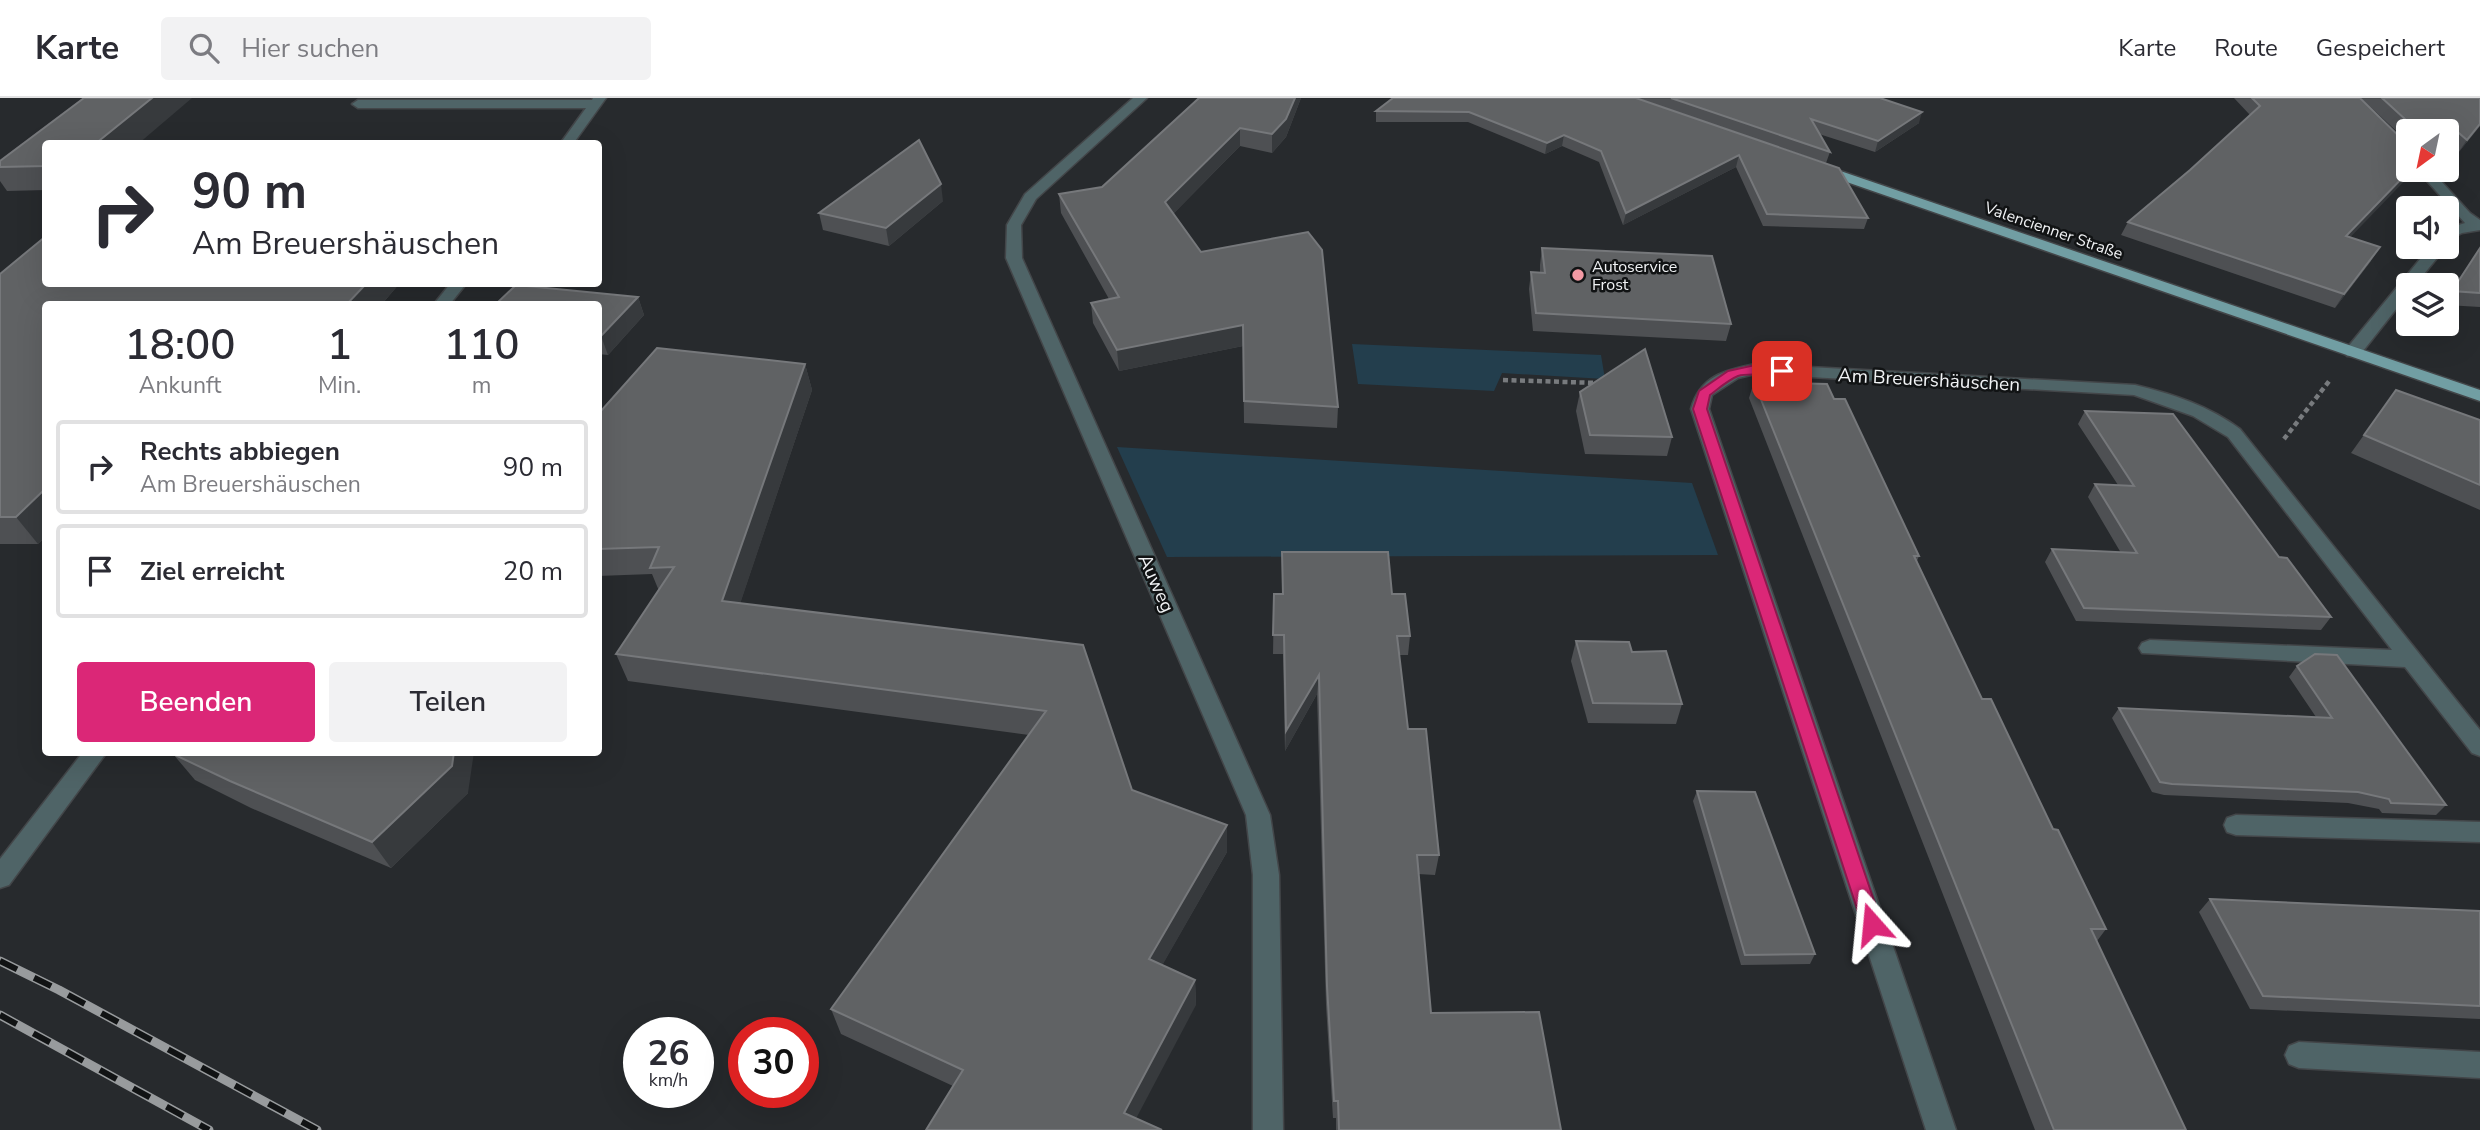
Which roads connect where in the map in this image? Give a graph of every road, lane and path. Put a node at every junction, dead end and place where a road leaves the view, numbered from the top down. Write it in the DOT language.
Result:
graph roads {
  1 [pos="1141,98"];
  2 [pos="419,101"];
  3 [pos="598,101"];
  4 [pos="358,104"];
  5 [pos="569,140"];
  6 [pos="1808,164"];
  7 [pos="2435,182"];
  8 [pos="2479,226"];
  9 [pos="2459,230"];
  10 [pos="2428,259"];
  11 [pos="456,287"];
  12 [pos="444,301"];
  13 [pos="2353,352"];
  14 [pos="1503,380"];
  15 [pos="1609,384"];
  16 [pos="2480,396"];
  17 [pos="2243,444"];
  18 [pos="2150,648"];
  19 [pos="2411,659"];
  20 [pos="2480,747"];
  21 [pos="93,756"];
  22 [pos="2236,825"];
  23 [pos="2480,832"];
  24 [pos="0,878"];
  25 [pos="2299,1055"];
  26 [pos="2480,1065"];
  27 [pos="1268,1130"];
  28 [pos="1941,1130"];
  1 -- 27 [label="street, Auweg"];
  2 -- 3 [label="street"];
  2 -- 4 [label="street"];
  3 -- 5 [label="street"];
  6 -- 13 [label="main road, Valencienner Straße"];
  7 -- 8 [label="street"];
  8 -- 9 [label="street"];
  10 -- 13 [label="street"];
  11 -- 12 [label="street"];
  13 -- 16 [label="main road, Valencienner Straße"];
  13 -- 17 [label="path"];
  14 -- 15 [label="path"];
  17 -- 19 [label="street, Am Breuershäuschen"];
  17 -- 28 [label="street, Am Breuershäuschen"];
  18 -- 19 [label="street"];
  19 -- 20 [label="street, Am Breuershäuschen"];
  21 -- 24 [label="street"];
  22 -- 23 [label="street"];
  25 -- 26 [label="street"];
}
